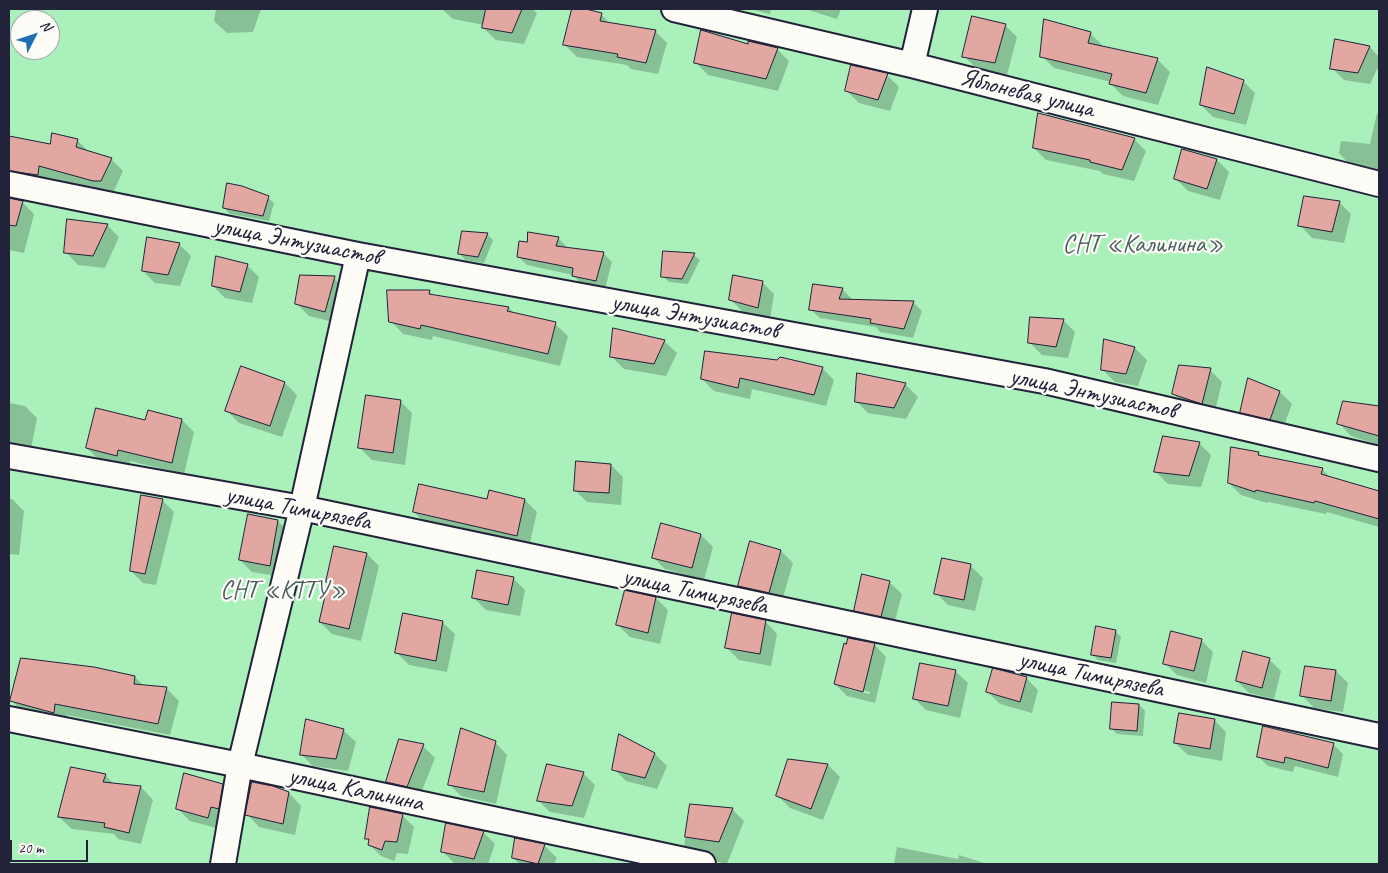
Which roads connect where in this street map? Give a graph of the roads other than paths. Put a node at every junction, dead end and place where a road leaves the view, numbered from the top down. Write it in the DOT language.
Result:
graph roads {
  1 [pos="674,9"];
  2 [pos="925,9"];
  3 [pos="912,65"];
  4 [pos="9,184"];
  5 [pos="1379,184"];
  6 [pos="358,255"];
  7 [pos="9,456"];
  8 [pos="1379,459"];
  9 [pos="302,508"];
  10 [pos="9,719"];
  11 [pos="1379,736"];
  12 [pos="240,765"];
  13 [pos="223,864"];
  14 [pos="703,864"];
  1 -- 3 [label="street, Яблоневая улица"];
  2 -- 3 [label="street"];
  3 -- 5 [label="street, Яблоневая улица"];
  4 -- 6 [label="street, улица Энтузиастов"];
  6 -- 8 [label="street, улица Энтузиастов"];
  6 -- 9 [label="street"];
  7 -- 9 [label="street, улица Тимирязева"];
  9 -- 11 [label="street, улица Тимирязева"];
  9 -- 12 [label="street"];
  10 -- 12 [label="street, улица Калинина"];
  12 -- 13 [label="street"];
  12 -- 14 [label="street, улица Калинина"];
}
